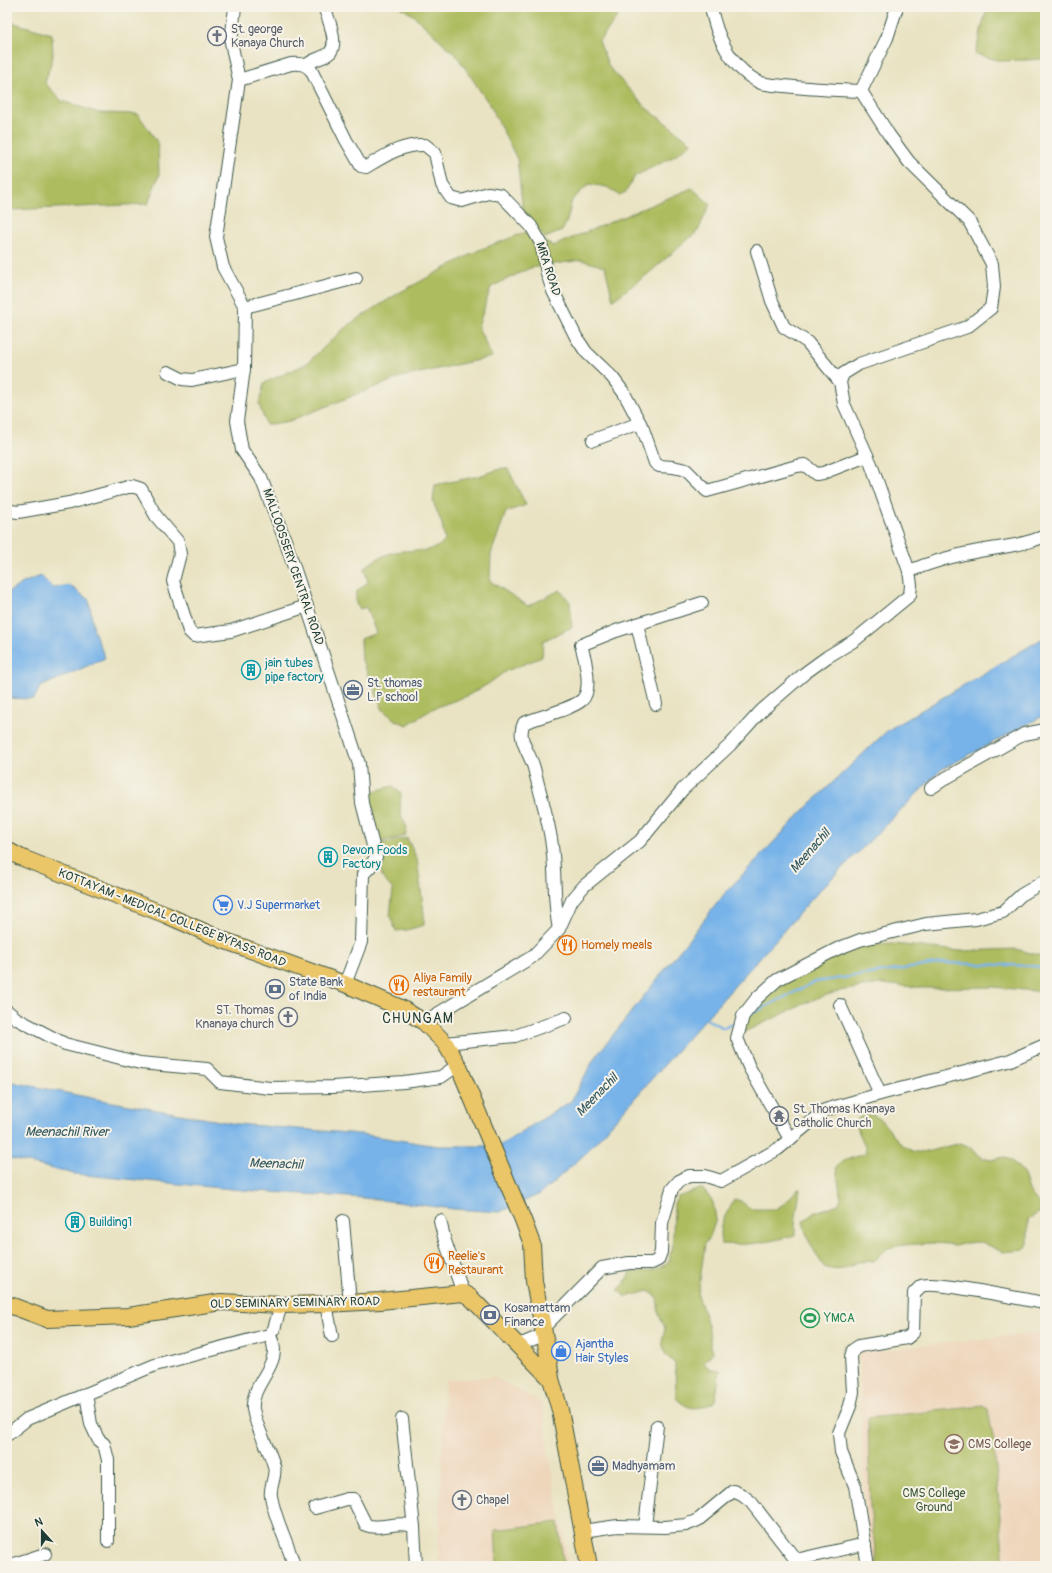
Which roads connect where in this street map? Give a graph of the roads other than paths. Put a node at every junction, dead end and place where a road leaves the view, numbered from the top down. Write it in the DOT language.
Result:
graph roads {
  1 [pos="235,7"];
  2 [pos="324,7"];
  3 [pos="711,7"];
  4 [pos="897,7"];
  5 [pos="307,65"];
  6 [pos="239,80"];
  7 [pos="861,91"];
  8 [pos="757,251"];
  9 [pos="356,278"];
  10 [pos="245,306"];
  11 [pos="244,369"];
  12 [pos="168,372"];
  13 [pos="840,382"];
  14 [pos="640,423"];
  15 [pos="593,440"];
  16 [pos="867,456"];
  17 [pos="7,508"];
  18 [pos="1045,536"];
  19 [pos="908,571"];
  20 [pos="702,603"];
  21 [pos="303,608"];
  22 [pos="637,624"];
  23 [pos="656,704"];
  24 [pos="1045,730"];
  25 [pos="931,788"];
  26 [pos="7,850"];
  27 [pos="1045,880"];
  28 [pos="559,929"];
  29 [pos="345,984"];
  30 [pos="840,1005"];
  31 [pos="7,1011"];
  32 [pos="566,1018"];
  33 [pos="424,1022"];
  34 [pos="445,1043"];
  35 [pos="1045,1046"];
  36 [pos="459,1066"];
  37 [pos="880,1094"];
  38 [pos="790,1139"];
  39 [pos="343,1221"];
  40 [pos="440,1221"];
  41 [pos="462,1293"];
  42 [pos="350,1303"];
  43 [pos="1045,1303"];
  44 [pos="7,1304"];
  45 [pos="326,1304"];
  46 [pos="281,1305"];
  47 [pos="543,1331"];
  48 [pos="269,1335"];
  49 [pos="332,1336"];
  50 [pos="514,1343"];
  51 [pos="551,1379"];
  52 [pos="86,1394"];
  53 [pos="402,1419"];
  54 [pos="657,1426"];
  55 [pos="7,1435"];
  56 [pos="314,1508"];
  57 [pos="645,1526"];
  58 [pos="414,1527"];
  59 [pos="582,1531"];
  60 [pos="108,1541"];
  61 [pos="864,1544"];
  62 [pos="45,1554"];
  63 [pos="8,1566"];
  64 [pos="294,1566"];
  65 [pos="416,1566"];
  66 [pos="589,1566"];
  67 [pos="868,1566"];
  1 -- 6 [label="street"];
  2 -- 5 [label="street"];
  3 -- 7 [label="street"];
  4 -- 7 [label="street"];
  5 -- 6 [label="street"];
  5 -- 14 [label="street, MRA ROAD"];
  6 -- 10 [label="street"];
  7 -- 13 [label="street"];
  8 -- 13 [label="street"];
  9 -- 10 [label="street"];
  10 -- 11 [label="street, MALLOOSSERY CENTRAL ROAD"];
  11 -- 12 [label="street"];
  11 -- 21 [label="street, MALLOOSSERY CENTRAL ROAD"];
  13 -- 16 [label="street"];
  14 -- 15 [label="street"];
  14 -- 16 [label="street, MRA ROAD"];
  16 -- 19 [label="street"];
  17 -- 21 [label="street"];
  18 -- 19 [label="street"];
  19 -- 28 [label="street"];
  20 -- 22 [label="street"];
  21 -- 29 [label="street, MALLOOSSERY CENTRAL ROAD"];
  22 -- 23 [label="street"];
  22 -- 28 [label="street"];
  24 -- 25 [label="street"];
  26 -- 29 [label="main road, KOTTAYAM - MEDICAL COLLEGE BYPASS ROAD"];
  27 -- 38 [label="street"];
  28 -- 33 [label="street"];
  29 -- 33 [label="main road, KOTTAYAM - MEDICAL COLLEGE BYPASS ROAD"];
  30 -- 37 [label="street"];
  31 -- 36 [label="street"];
  32 -- 34 [label="street"];
  33 -- 34 [label="main road, KOTTAYAM - MEDICAL COLLEGE BYPASS ROAD"];
  34 -- 36 [label="main road, KOTTAYAM - MEDICAL COLLEGE BYPASS ROAD"];
  35 -- 37 [label="street"];
  36 -- 47 [label="main road, KOTTAYAM - MEDICAL COLLEGE BYPASS ROAD"];
  37 -- 38 [label="street"];
  38 -- 47 [label="street"];
  39 -- 42 [label="street"];
  40 -- 41 [label="street"];
  41 -- 42 [label="main road, OLD SEMINARY SEMINARY ROAD"];
  41 -- 50 [label="main road"];
  42 -- 45 [label="main road, OLD SEMINARY SEMINARY ROAD"];
  43 -- 61 [label="street"];
  44 -- 46 [label="main road, OLD SEMINARY SEMINARY ROAD"];
  45 -- 46 [label="main road, OLD SEMINARY SEMINARY ROAD"];
  45 -- 49 [label="street"];
  46 -- 48 [label="street"];
  47 -- 50 [label="street"];
  47 -- 51 [label="main road, KOTTAYAM - MEDICAL COLLEGE BYPASS ROAD"];
  48 -- 52 [label="street"];
  48 -- 64 [label="street"];
  50 -- 51 [label="main road"];
  51 -- 59 [label="main road, KOTTAYAM - MEDICAL COLLEGE BYPASS ROAD"];
  52 -- 55 [label="street"];
  52 -- 60 [label="street"];
  53 -- 58 [label="street"];
  54 -- 57 [label="street"];
  56 -- 58 [label="street"];
  57 -- 59 [label="street"];
  57 -- 61 [label="street"];
  58 -- 65 [label="street"];
  59 -- 66 [label="main road, KOTTAYAM - MEDICAL COLLEGE BYPASS ROAD"];
  61 -- 67 [label="street"];
  62 -- 63 [label="street"];
}
